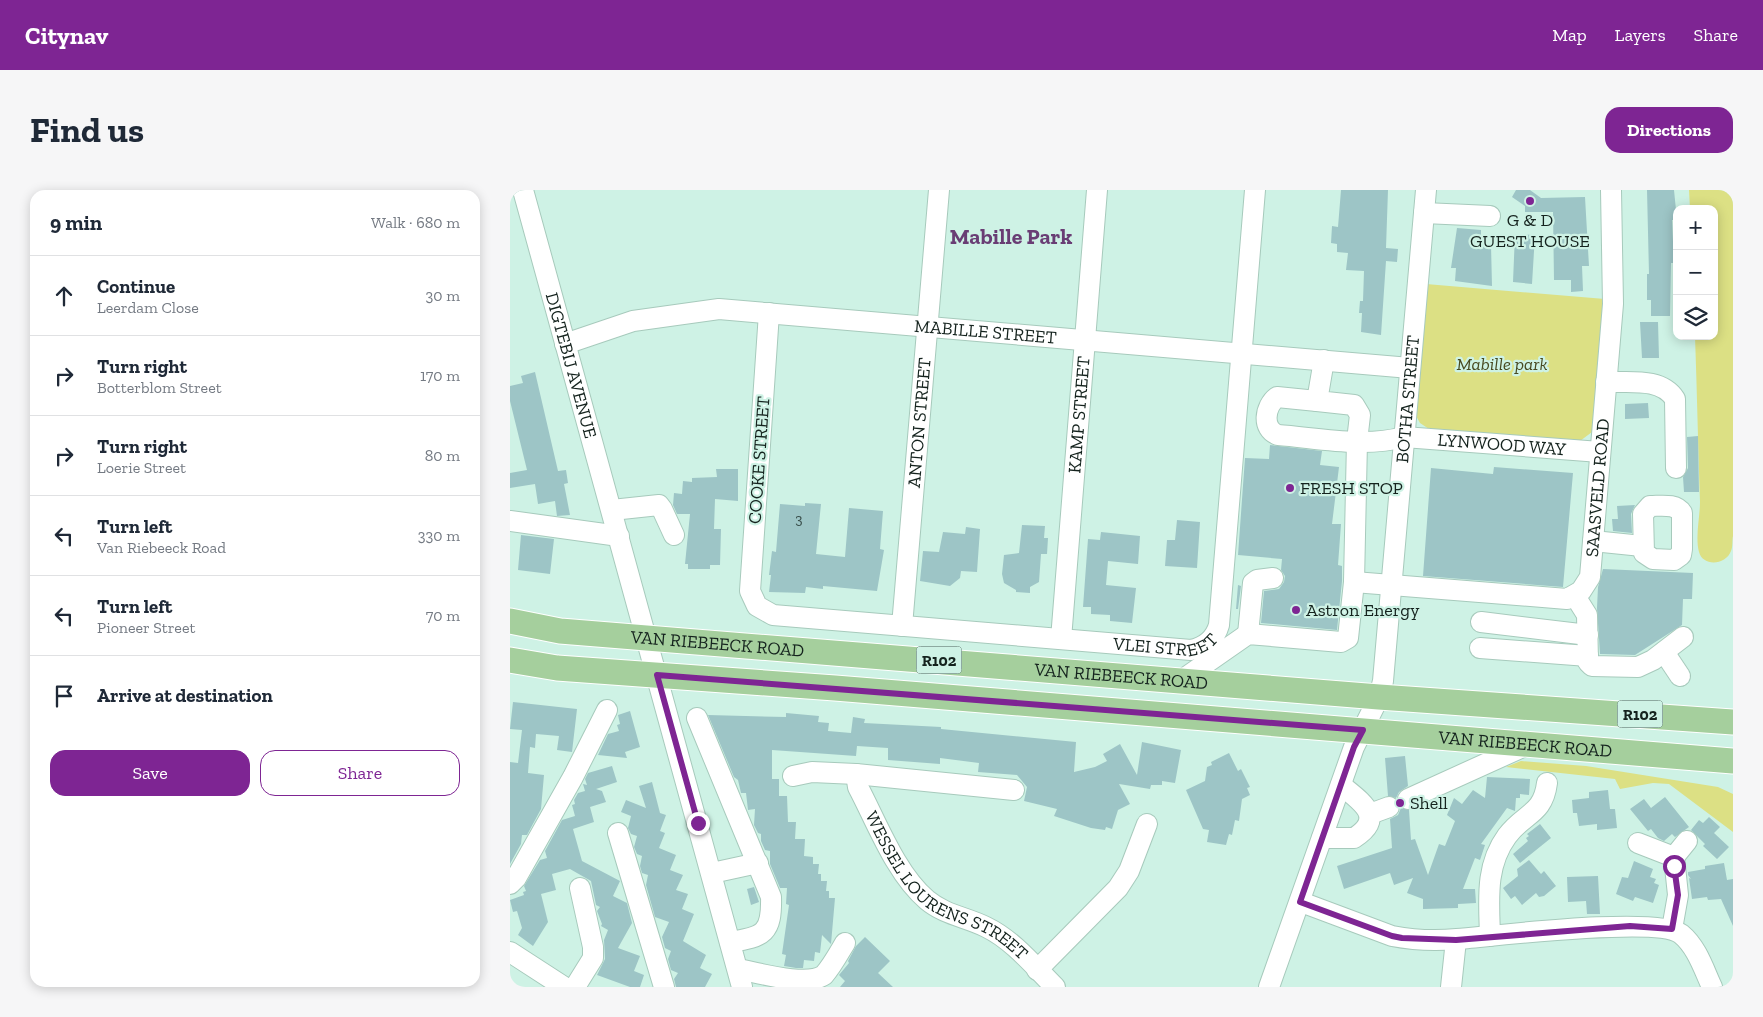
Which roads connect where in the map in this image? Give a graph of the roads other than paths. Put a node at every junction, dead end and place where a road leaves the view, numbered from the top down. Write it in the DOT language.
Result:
graph roads {
  1 [pos="939,190"];
  2 [pos="1097,190"];
  3 [pos="1255,190"];
  4 [pos="1426,190"];
  5 [pos="1611,190"];
  6 [pos="519,193"];
  7 [pos="1424,213"];
  8 [pos="1490,216"];
  9 [pos="769,313"];
  10 [pos="928,327"];
  11 [pos="1085,340"];
  12 [pos="565,344"];
  13 [pos="1242,354"];
  14 [pos="1324,360"];
  15 [pos="1410,368"];
  16 [pos="1606,382"];
  17 [pos="1317,400"];
  18 [pos="1404,437"];
  19 [pos="1357,441"];
  20 [pos="1600,452"];
  21 [pos="1676,468"];
  22 [pos="612,510"];
  23 [pos="510,521"];
  24 [pos="674,535"];
  25 [pos="619,536"];
  26 [pos="1593,541"];
  27 [pos="1642,546"];
  28 [pos="1273,578"];
  29 [pos="1354,582"];
  30 [pos="1392,585"];
  31 [pos="1575,596"];
  32 [pos="756,606"];
  33 [pos="510,621"];
  34 [pos="1481,622"];
  35 [pos="902,626"];
  36 [pos="1248,634"];
  37 [pos="1588,635"];
  38 [pos="1683,637"];
  39 [pos="647,638"];
  40 [pos="1061,639"];
  41 [pos="1480,648"];
  42 [pos="1664,652"];
  43 [pos="1588,656"];
  44 [pos="510,660"];
  45 [pos="657,675"];
  46 [pos="1680,676"];
  47 [pos="1182,680"];
  48 [pos="835,688"];
  49 [pos="1379,696"];
  50 [pos="607,710"];
  51 [pos="697,718"];
  52 [pos="1733,722"];
  53 [pos="1363,730"];
  54 [pos="1527,745"];
  55 [pos="1733,761"];
  56 [pos="856,774"];
  57 [pos="793,776"];
  58 [pos="1547,783"];
  59 [pos="1341,786"];
  60 [pos="1014,790"];
  61 [pos="1408,799"];
  62 [pos="1389,807"];
  63 [pos="1370,814"];
  64 [pos="1147,824"];
  65 [pos="618,833"];
  66 [pos="1322,838"];
  67 [pos="1687,842"];
  68 [pos="1638,843"];
  69 [pos="1674,857"];
  70 [pos="758,863"];
  71 [pos="712,873"];
  72 [pos="510,884"];
  73 [pos="580,888"];
  74 [pos="1300,902"];
  75 [pos="1672,929"];
  76 [pos="1490,936"];
  77 [pos="1456,940"];
  78 [pos="730,942"];
  79 [pos="845,943"];
  80 [pos="510,952"];
  81 [pos="1037,970"];
  82 [pos="740,978"];
  83 [pos="564,987"];
  84 [pos="575,987"];
  85 [pos="664,987"];
  86 [pos="1054,987"];
  87 [pos="1269,987"];
  88 [pos="1451,987"];
  89 [pos="1712,987"];
  1 -- 10 [label="street, ANTON STREET"];
  2 -- 11 [label="street, KAMP STREET"];
  3 -- 13 [label="street, VLEI STREET"];
  4 -- 7 [label="street, BOTHA STREET"];
  5 -- 16 [label="street, SAASVELD ROAD"];
  6 -- 12 [label="street, DIGTEBIJ AVENUE"];
  7 -- 8 [label="street"];
  7 -- 15 [label="street, BOTHA STREET"];
  9 -- 10 [label="street, MABILLE STREET"];
  9 -- 12 [label="street, MABILLE STREET"];
  9 -- 32 [label="street, COOKE STREET"];
  10 -- 11 [label="street, MABILLE STREET"];
  10 -- 35 [label="street, ANTON STREET"];
  11 -- 13 [label="street, MABILLE STREET"];
  11 -- 40 [label="street, KAMP STREET"];
  12 -- 22 [label="street, DIGTEBIJ AVENUE"];
  13 -- 14 [label="street, MABILLE STREET"];
  13 -- 40 [label="street, VLEI STREET"];
  14 -- 15 [label="street, MABILLE STREET"];
  14 -- 17 [label="street"];
  15 -- 18 [label="street, BOTHA STREET"];
  16 -- 20 [label="street, SAASVELD ROAD"];
  16 -- 21 [label="street"];
  17 -- 19 [label="street"];
  17 -- 19 [label="street, LYNWOOD WAY"];
  18 -- 19 [label="street, LYNWOOD WAY"];
  18 -- 20 [label="street, LYNWOOD WAY"];
  18 -- 30 [label="street, BOTHA STREET"];
  19 -- 29 [label="street"];
  20 -- 26 [label="street, SAASVELD ROAD"];
  22 -- 24 [label="street"];
  22 -- 25 [label="street, DIGTEBIJ AVENUE"];
  23 -- 25 [label="street"];
  25 -- 39 [label="street, DIGTEBIJ AVENUE"];
  26 -- 27 [label="street"];
  26 -- 31 [label="street, SAASVELD ROAD"];
  28 -- 36 [label="street"];
  29 -- 30 [label="street"];
  29 -- 36 [label="street"];
  30 -- 31 [label="street"];
  30 -- 49 [label="street, BOTHA STREET"];
  31 -- 37 [label="street"];
  32 -- 35 [label="street, VLEI STREET"];
  33 -- 39 [label="main road, VAN RIEBEECK ROAD / R102"];
  34 -- 37 [label="street"];
  35 -- 40 [label="street, VLEI STREET"];
  36 -- 47 [label="street"];
  37 -- 43 [label="street"];
  38 -- 42 [label="street"];
  39 -- 45 [label="street, DIGTEBIJ AVENUE"];
  39 -- 47 [label="main road, VAN RIEBEECK ROAD / R102"];
  39 -- 48 [label="main road"];
  41 -- 43 [label="street"];
  42 -- 43 [label="street"];
  42 -- 46 [label="street"];
  44 -- 45 [label="main road, VAN RIEBEECK ROAD / R102"];
  45 -- 48 [label="main road, VAN RIEBEECK ROAD / R102"];
  45 -- 71 [label="street, DIGTEBIJ AVENUE"];
  47 -- 49 [label="main road, VAN RIEBEECK ROAD / R102"];
  48 -- 53 [label="main road, VAN RIEBEECK ROAD / R102"];
  49 -- 52 [label="main road, VAN RIEBEECK ROAD / R102"];
  49 -- 53 [label="street, BOTHA STREET"];
  50 -- 72 [label="street"];
  51 -- 70 [label="street"];
  53 -- 54 [label="main road, VAN RIEBEECK ROAD / R102"];
  53 -- 59 [label="street, BOTHA STREET"];
  54 -- 55 [label="main road, VAN RIEBEECK ROAD / R102"];
  54 -- 61 [label="street"];
  56 -- 57 [label="street, WESSEL LOURENS STREET"];
  56 -- 60 [label="street, WESSEL LOURENS STREET"];
  56 -- 81 [label="street, WESSEL LOURENS STREET"];
  58 -- 76 [label="street"];
  59 -- 63 [label="street"];
  59 -- 66 [label="street, BOTHA STREET"];
  62 -- 63 [label="street"];
  63 -- 66 [label="street"];
  64 -- 81 [label="street"];
  65 -- 85 [label="street"];
  66 -- 74 [label="street, BOTHA STREET"];
  67 -- 69 [label="street"];
  68 -- 69 [label="street"];
  69 -- 75 [label="street"];
  70 -- 71 [label="street"];
  70 -- 78 [label="street"];
  71 -- 78 [label="street, DIGTEBIJ AVENUE"];
  73 -- 84 [label="street"];
  74 -- 77 [label="street"];
  74 -- 87 [label="street, BOTHA STREET"];
  75 -- 76 [label="street"];
  75 -- 89 [label="street"];
  76 -- 77 [label="street"];
  77 -- 88 [label="street"];
  78 -- 82 [label="street, DIGTEBIJ AVENUE"];
  79 -- 82 [label="street"];
  80 -- 83 [label="street"];
  81 -- 86 [label="street, WESSEL LOURENS STREET"];
}
